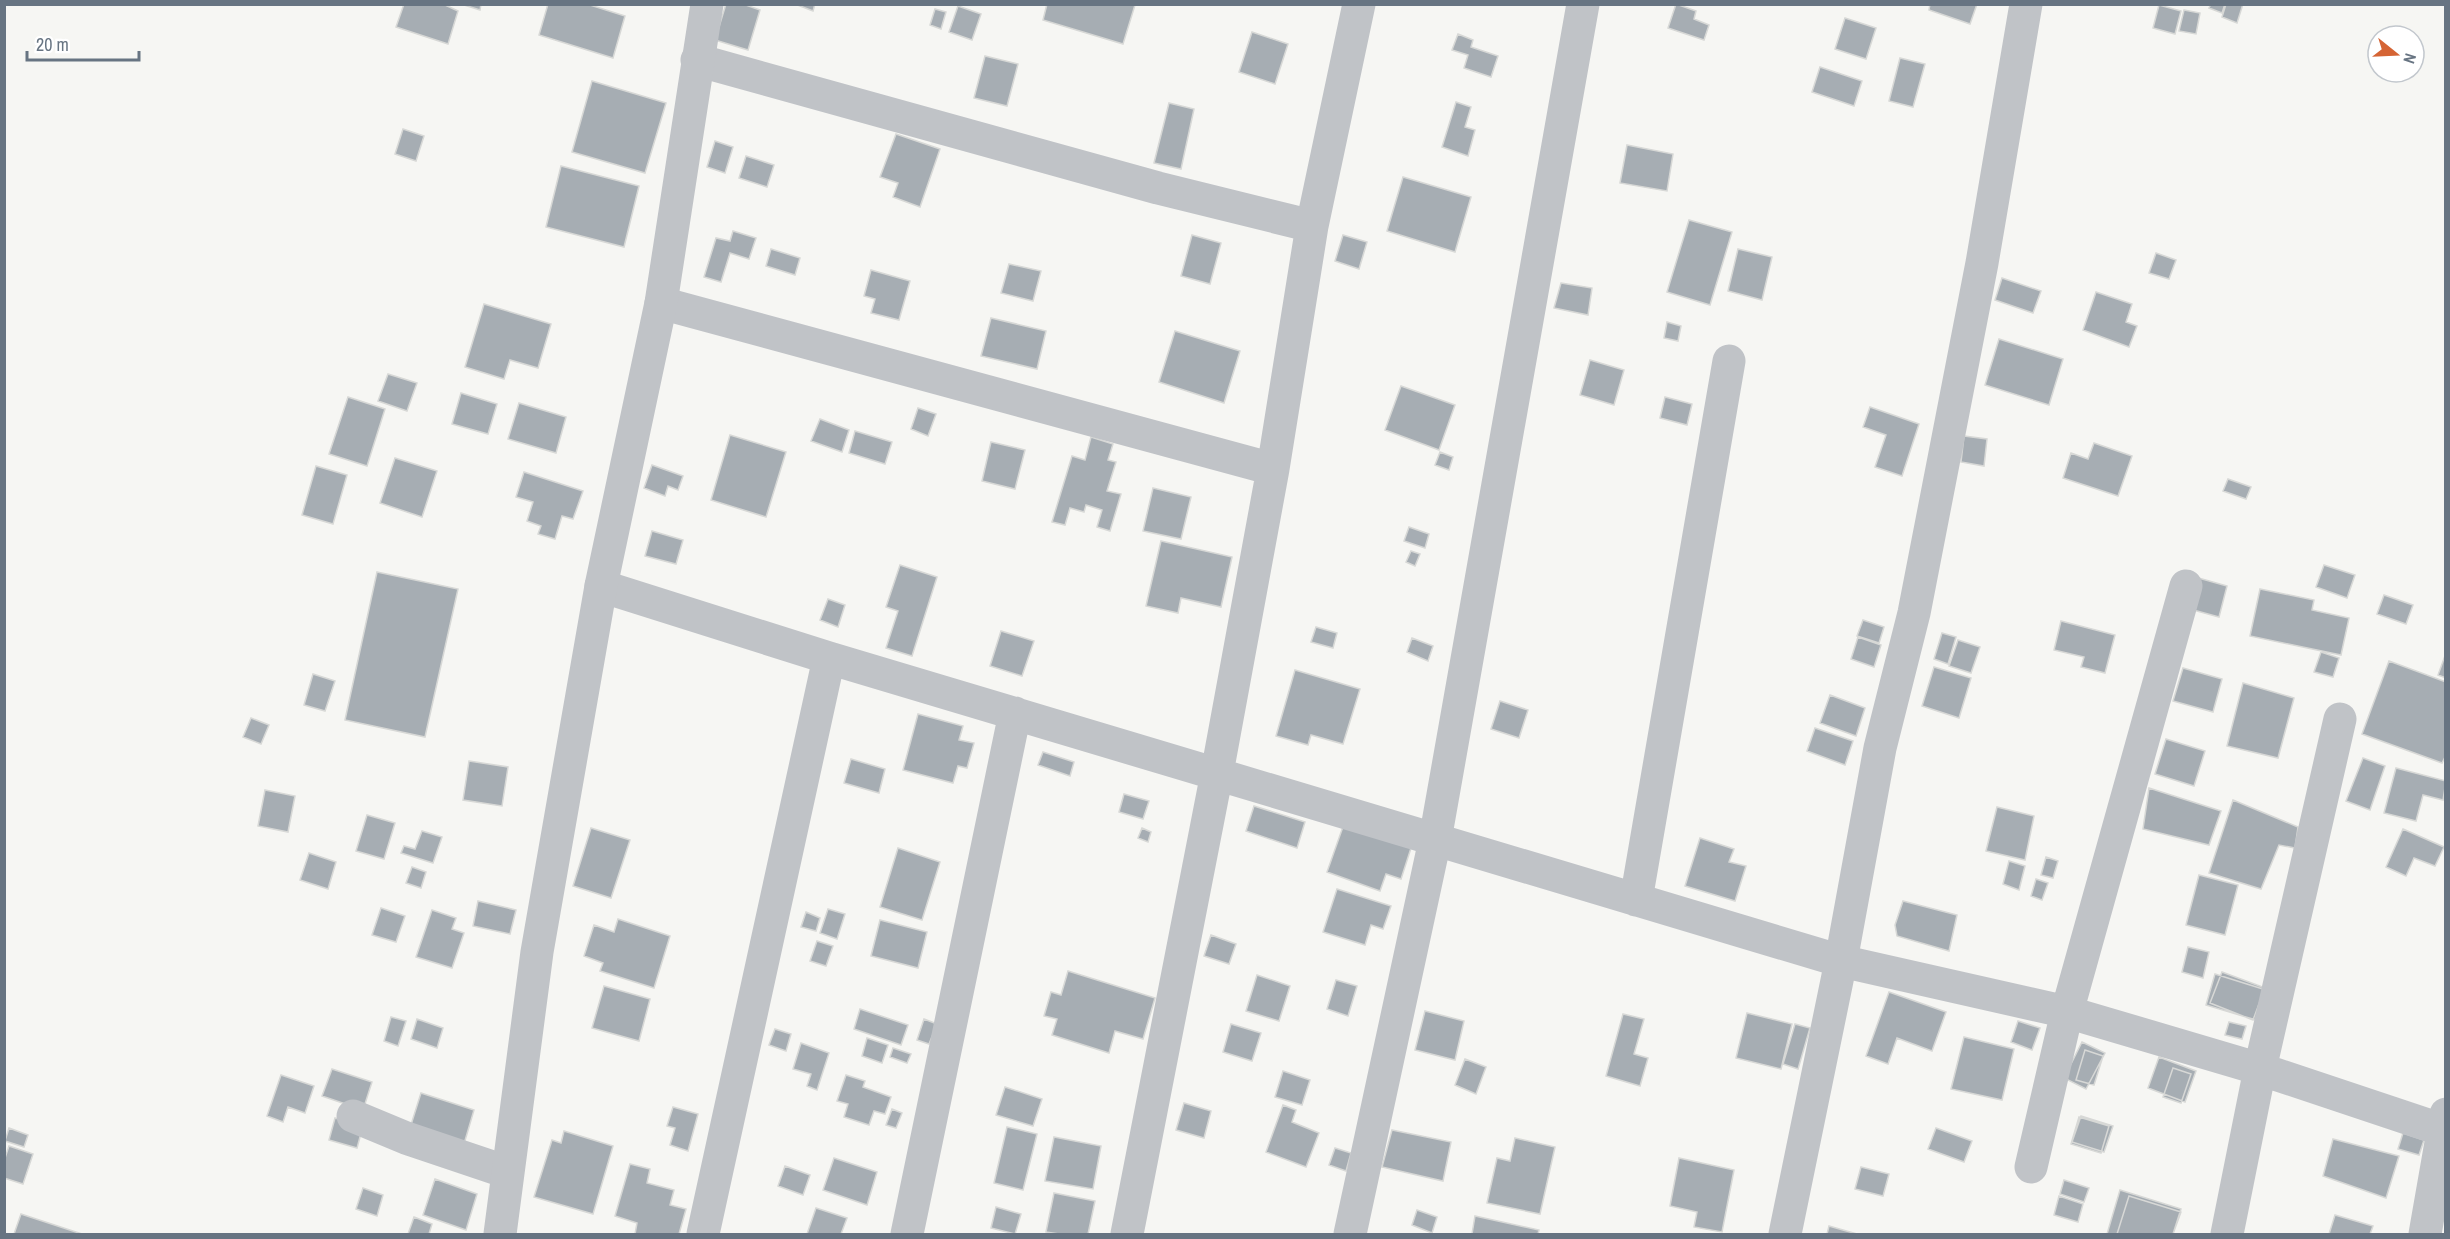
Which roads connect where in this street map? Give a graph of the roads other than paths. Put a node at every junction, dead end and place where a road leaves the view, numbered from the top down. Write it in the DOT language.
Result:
graph roads {
  1 [pos="707,4"];
  2 [pos="1359,4"];
  3 [pos="1583,4"];
  4 [pos="2026,4"];
  5 [pos="697,60"];
  6 [pos="1312,226"];
  7 [pos="661,303"];
  8 [pos="1729,361"];
  9 [pos="1273,469"];
  10 [pos="601,586"];
  11 [pos="2186,586"];
  12 [pos="829,658"];
  13 [pos="1015,713"];
  14 [pos="2340,719"];
  15 [pos="1217,773"];
  16 [pos="1435,840"];
  17 [pos="1636,900"];
  18 [pos="1841,961"];
  19 [pos="2067,1012"];
  20 [pos="2260,1069"];
  21 [pos="353,1116"];
  22 [pos="2444,1125"];
  23 [pos="2031,1167"];
  24 [pos="507,1172"];
  25 [pos="500,1234"];
  26 [pos="703,1234"];
  27 [pos="907,1234"];
  28 [pos="1127,1234"];
  29 [pos="1350,1234"];
  30 [pos="1785,1234"];
  31 [pos="2227,1234"];
  32 [pos="2425,1234"];
  1 -- 5 [label="street"];
  2 -- 6 [label="street"];
  3 -- 16 [label="street"];
  4 -- 18 [label="street"];
  5 -- 6 [label="street"];
  5 -- 7 [label="street"];
  6 -- 9 [label="street"];
  7 -- 9 [label="street"];
  7 -- 10 [label="street"];
  8 -- 17 [label="street"];
  9 -- 15 [label="street"];
  10 -- 12 [label="street"];
  10 -- 24 [label="street"];
  11 -- 19 [label="street"];
  12 -- 13 [label="street"];
  12 -- 26 [label="street"];
  13 -- 15 [label="street"];
  13 -- 27 [label="street"];
  14 -- 20 [label="street"];
  15 -- 16 [label="street"];
  15 -- 28 [label="street"];
  16 -- 17 [label="street"];
  16 -- 29 [label="street"];
  17 -- 18 [label="street"];
  18 -- 19 [label="street"];
  18 -- 30 [label="street"];
  19 -- 20 [label="street"];
  19 -- 23 [label="street"];
  20 -- 22 [label="street"];
  20 -- 31 [label="street"];
  21 -- 24 [label="street"];
  22 -- 32 [label="street"];
  24 -- 25 [label="street"];
}
